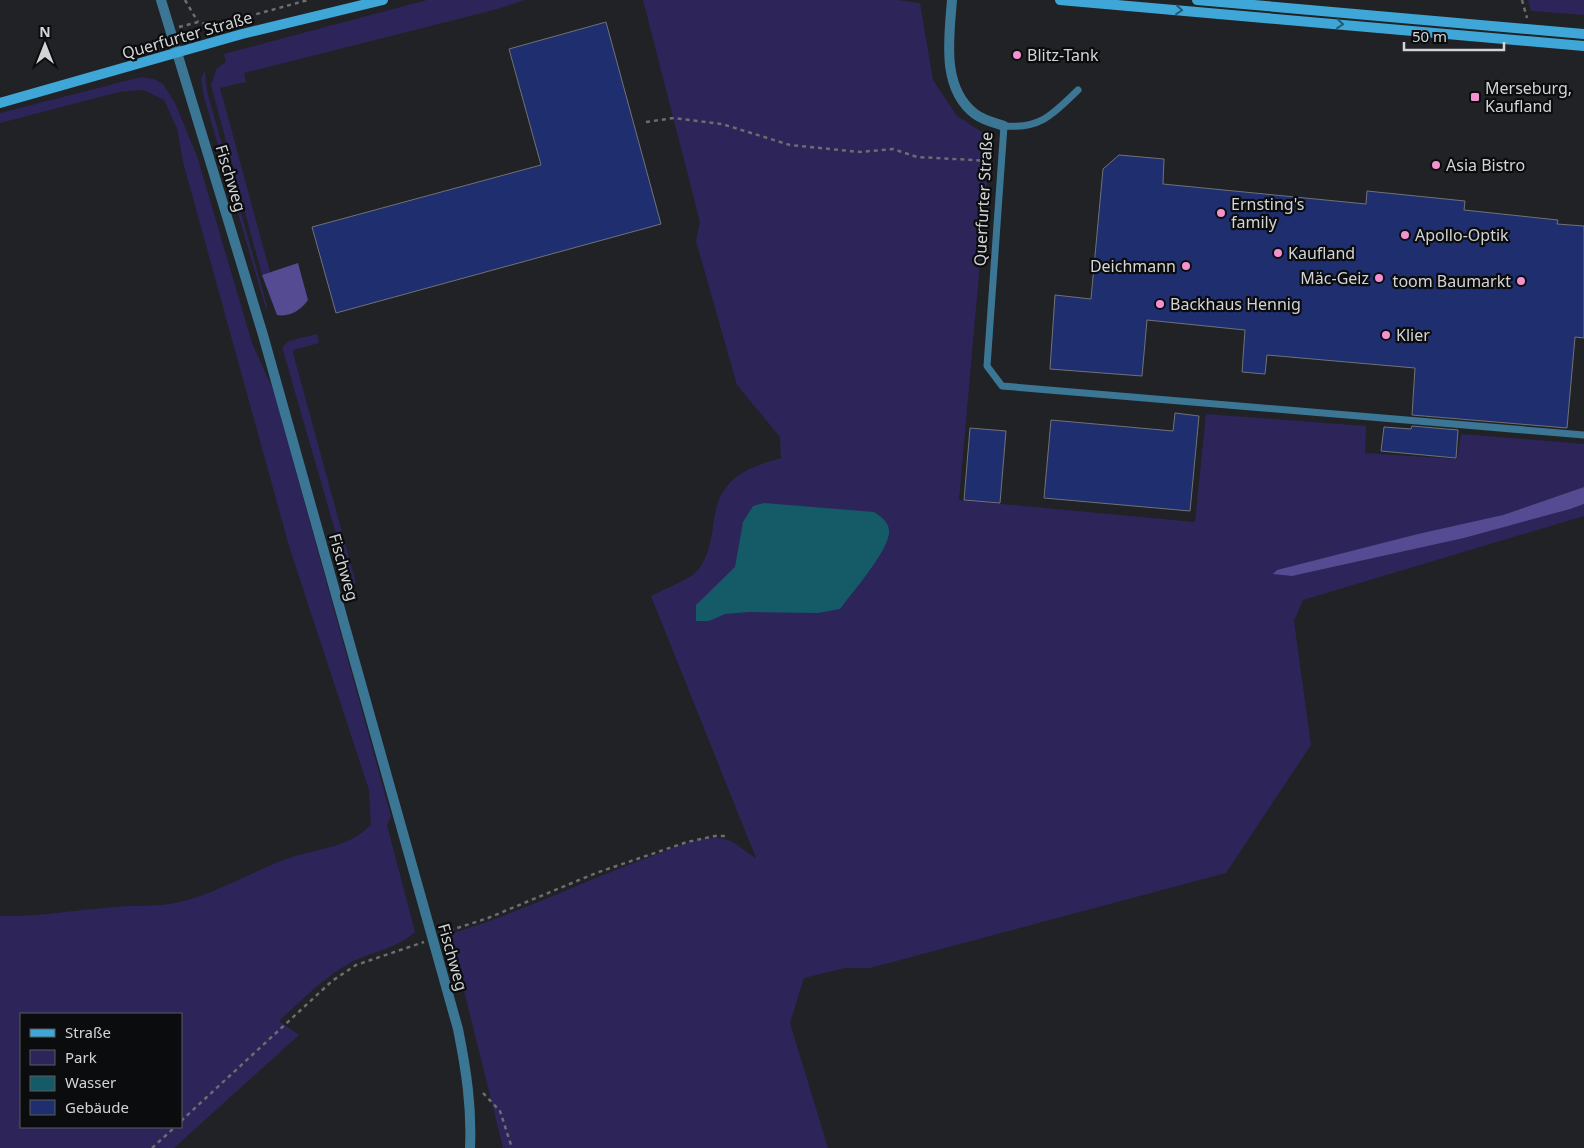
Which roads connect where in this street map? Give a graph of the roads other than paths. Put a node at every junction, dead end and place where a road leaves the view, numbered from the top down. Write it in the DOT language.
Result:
graph roads {
  1 [pos="161,0"];
  2 [pos="383,0"];
  3 [pos="952,0"];
  4 [pos="1060,0"];
  5 [pos="1197,0"];
  6 [pos="1584,34"];
  7 [pos="1584,46"];
  8 [pos="178,53"];
  9 [pos="1078,90"];
  10 [pos="0,103"];
  11 [pos="1004,126"];
  12 [pos="1584,435"];
  13 [pos="470,1148"];
  1 -- 8 [label="street, Fischweg"];
  2 -- 8 [label="main road, Querfurter Straße"];
  3 -- 11 [label="street, Querfurter Straße"];
  4 -- 7 [label="main road, one-way"];
  5 -- 6 [label="main road"];
  8 -- 10 [label="main road, Querfurter Straße"];
  8 -- 13 [label="street, Fischweg"];
  9 -- 11 [label="lane"];
  11 -- 12 [label="lane, Querfurter Straße"];
}
